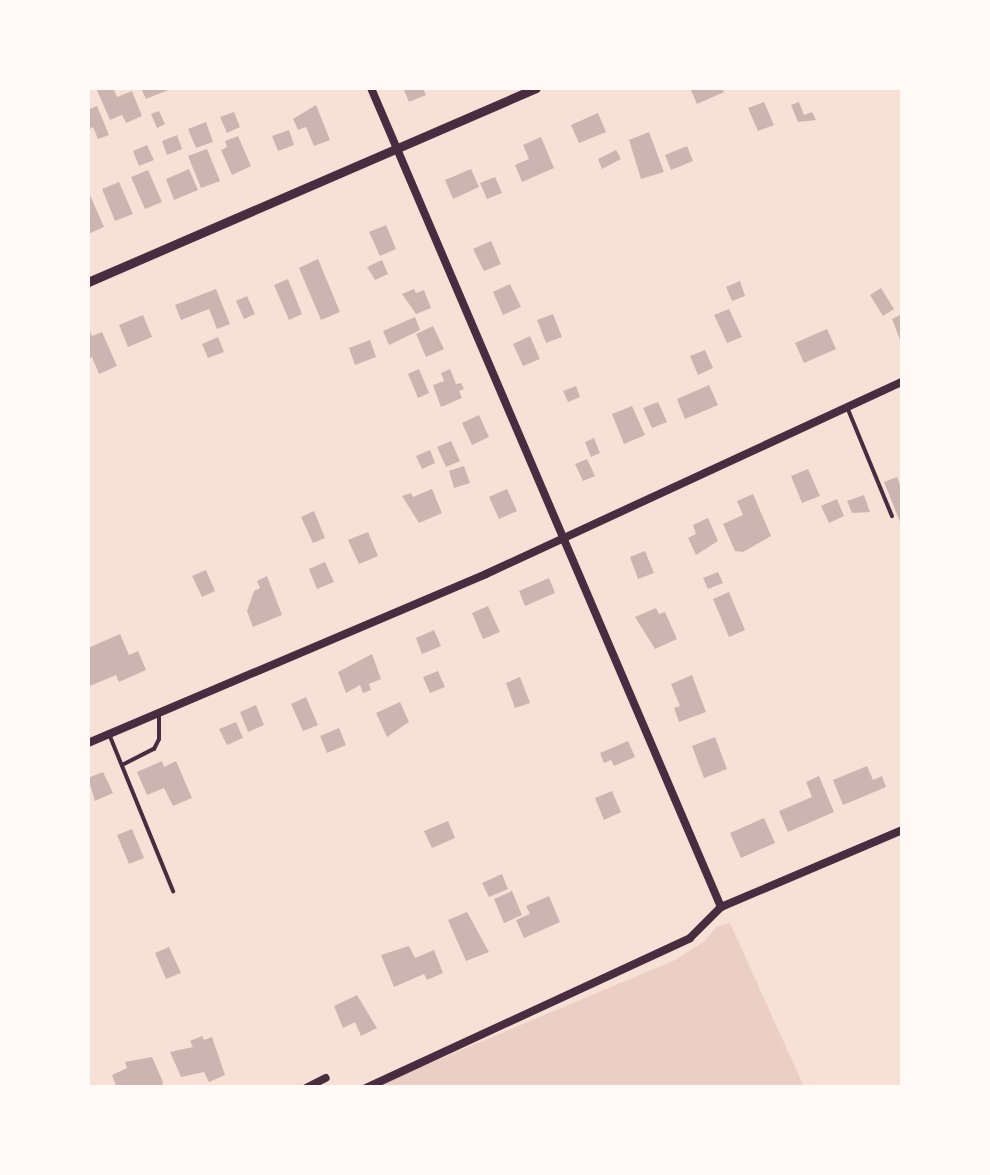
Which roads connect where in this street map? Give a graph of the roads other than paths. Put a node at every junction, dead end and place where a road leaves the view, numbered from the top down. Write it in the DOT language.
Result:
graph roads {
  1 [pos="371,88"];
  2 [pos="536,88"];
  3 [pos="396,148"];
  4 [pos="88,282"];
  5 [pos="902,382"];
  6 [pos="847,408"];
  7 [pos="892,516"];
  8 [pos="562,536"];
  9 [pos="159,712"];
  10 [pos="110,734"];
  11 [pos="88,743"];
  12 [pos="122,765"];
  13 [pos="902,830"];
  14 [pos="174,891"];
  15 [pos="721,908"];
  16 [pos="326,1078"];
  17 [pos="306,1088"];
  18 [pos="366,1088"];
  1 -- 3 [label="street"];
  2 -- 3 [label="street"];
  3 -- 4 [label="street"];
  3 -- 8 [label="street"];
  5 -- 6 [label="street"];
  6 -- 7 [label="lane"];
  6 -- 8 [label="street"];
  8 -- 9 [label="street"];
  8 -- 15 [label="street"];
  9 -- 10 [label="street"];
  9 -- 12 [label="lane"];
  10 -- 11 [label="street"];
  10 -- 12 [label="lane"];
  12 -- 14 [label="lane"];
  13 -- 15 [label="street"];
  15 -- 18 [label="street"];
  16 -- 17 [label="street"];
}
